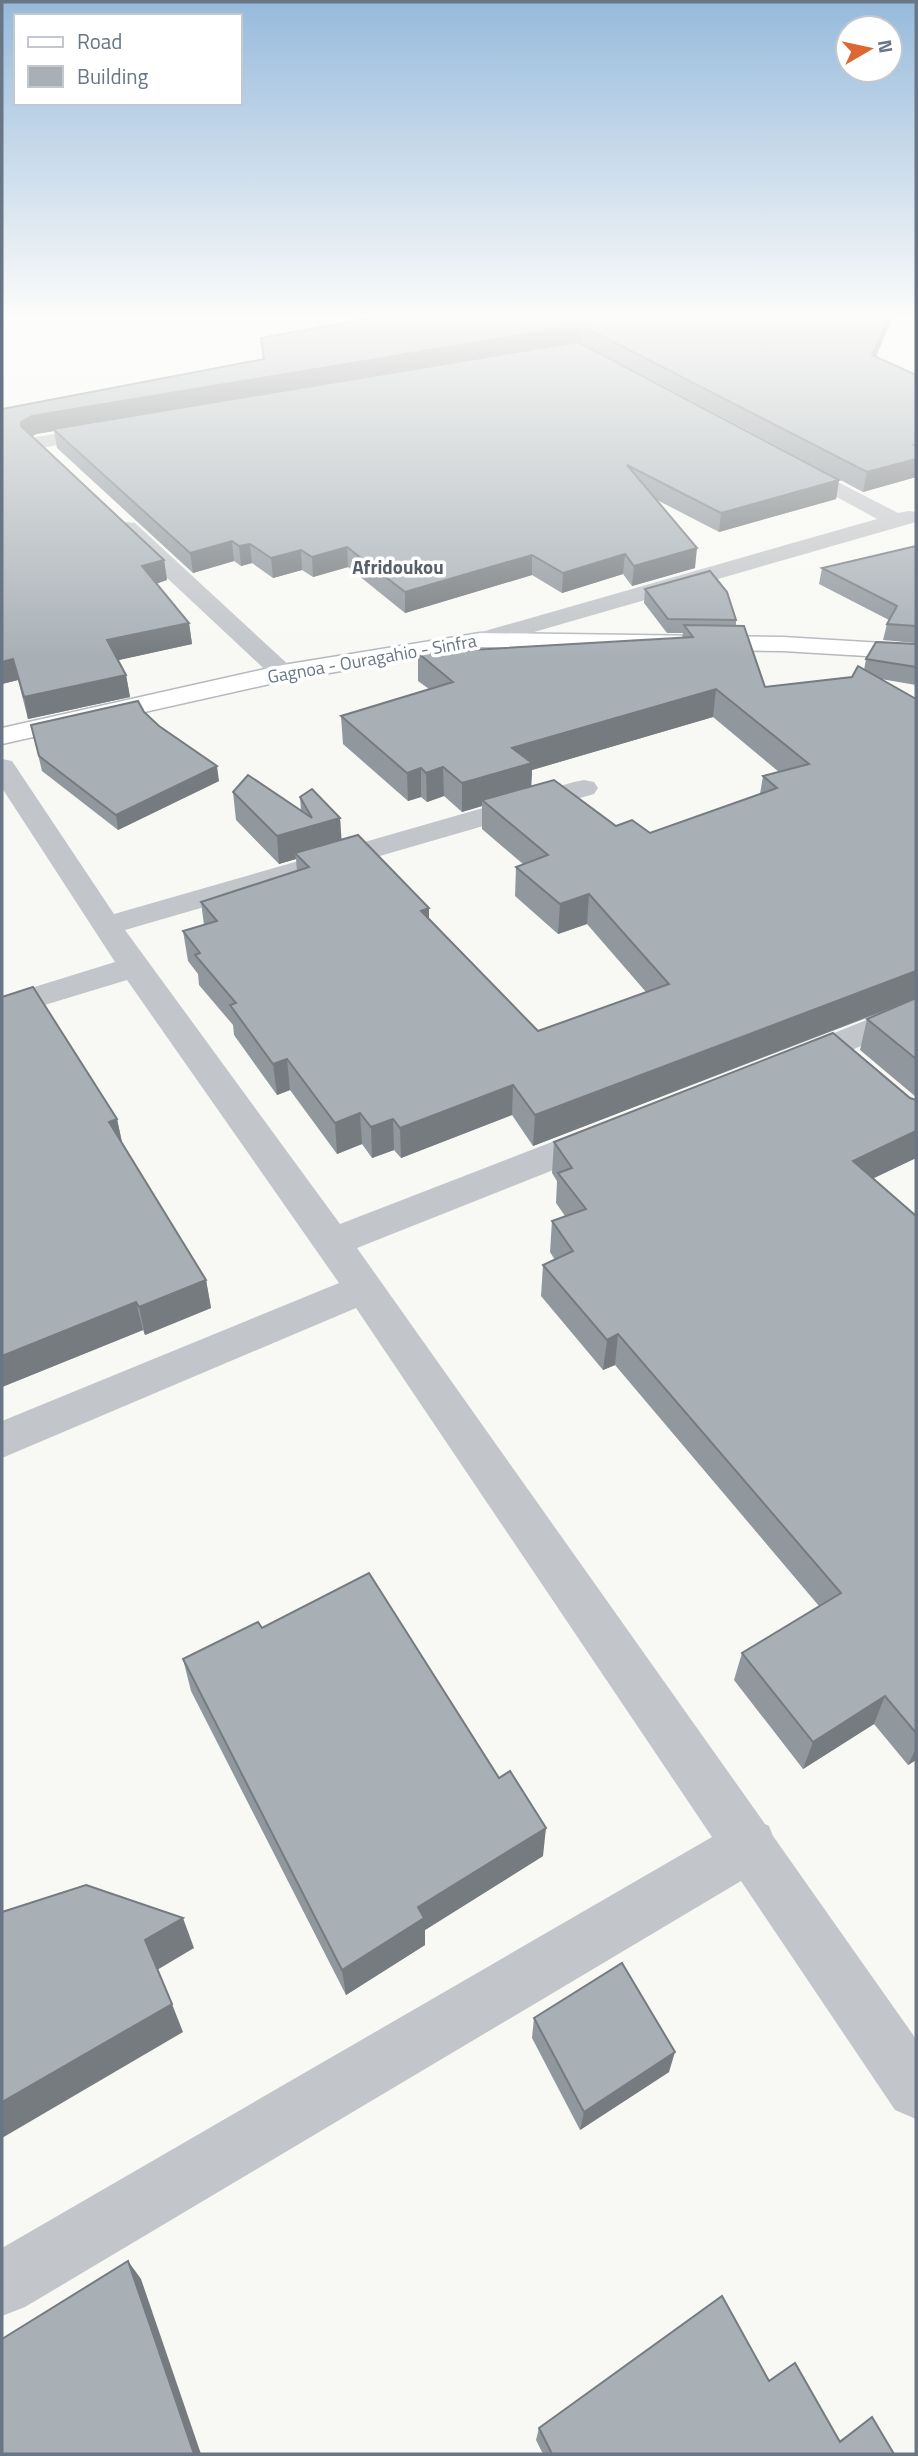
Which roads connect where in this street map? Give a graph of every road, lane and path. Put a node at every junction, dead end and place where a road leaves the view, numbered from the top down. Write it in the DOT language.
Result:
graph roads {
  1 [pos="122,429"];
  2 [pos="775,455"];
  3 [pos="56,462"];
  4 [pos="115,517"];
  5 [pos="906,518"];
  6 [pos="480,640"];
  7 [pos="916,652"];
  8 [pos="282,673"];
  9 [pos="2,736"];
  10 [pos="2,767"];
  11 [pos="584,788"];
  12 [pos="106,926"];
  13 [pos="134,967"];
  14 [pos="2,1008"];
  15 [pos="916,1010"];
  16 [pos="767,1072"];
  17 [pos="626,1127"];
  18 [pos="332,1242"];
  19 [pos="363,1289"];
  20 [pos="2,1440"];
  21 [pos="750,1845"];
  22 [pos="916,2089"];
  23 [pos="2,2284"];
  1 -- 3 [label="street"];
  2 -- 5 [label="street"];
  4 -- 8 [label="street"];
  5 -- 6 [label="street"];
  6 -- 7 [label="main road, Gagnoa - Ouragahio - Sinfra"];
  6 -- 8 [label="main road, Gagnoa - Ouragahio - Sinfra"];
  8 -- 9 [label="main road, Gagnoa - Ouragahio - Sinfra"];
  10 -- 12 [label="street"];
  11 -- 12 [label="street"];
  12 -- 13 [label="street"];
  13 -- 14 [label="street"];
  13 -- 18 [label="street"];
  15 -- 16 [label="street"];
  17 -- 18 [label="street"];
  18 -- 19 [label="street"];
  19 -- 20 [label="street"];
  19 -- 21 [label="street"];
  21 -- 22 [label="street"];
  21 -- 23 [label="street"];
}
